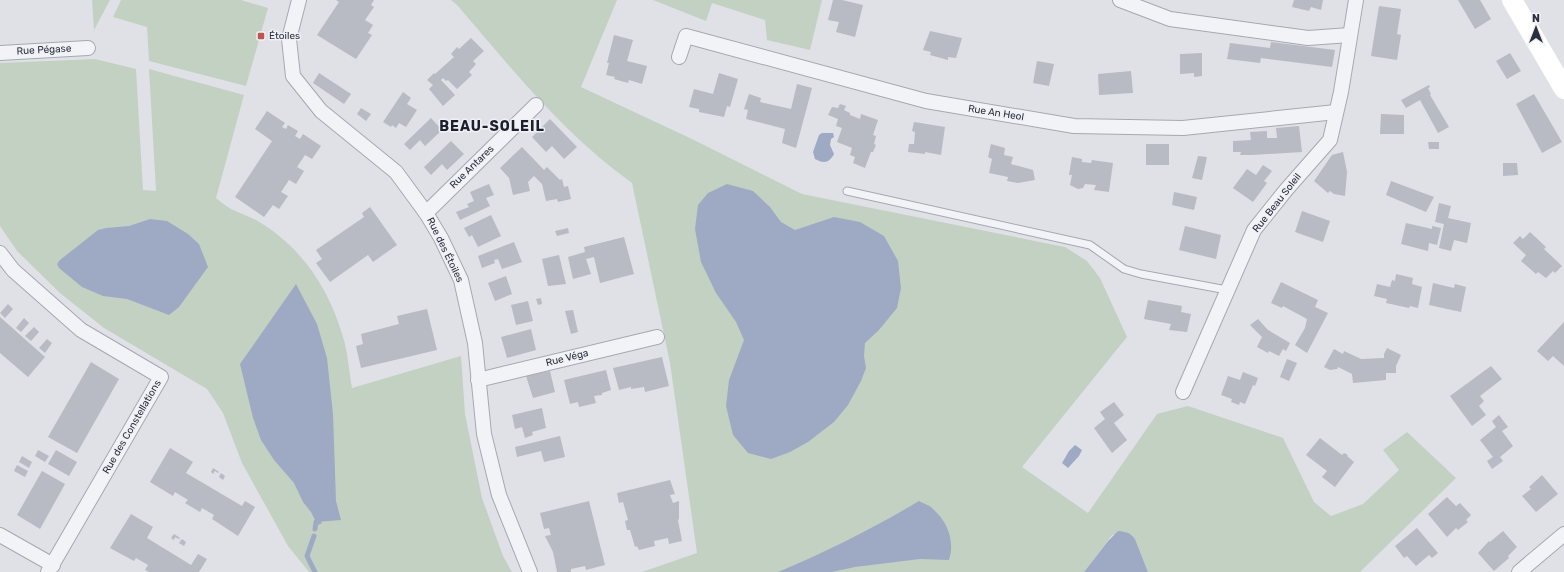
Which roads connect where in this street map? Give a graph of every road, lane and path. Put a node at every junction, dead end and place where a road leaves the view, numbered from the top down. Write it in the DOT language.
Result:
graph roads {
  1 [pos="299,0"];
  2 [pos="1120,0"];
  3 [pos="1356,0"];
  4 [pos="1512,0"];
  5 [pos="1350,35"];
  6 [pos="88,48"];
  7 [pos="0,52"];
  8 [pos="678,57"];
  9 [pos="1564,89"];
  10 [pos="536,105"];
  11 [pos="1336,112"];
  12 [pos="847,191"];
  13 [pos="426,213"];
  14 [pos="0,253"];
  15 [pos="1227,290"];
  16 [pos="657,337"];
  17 [pos="478,380"];
  18 [pos="1183,392"];
  19 [pos="1564,534"];
  20 [pos="0,535"];
  21 [pos="50,568"];
  22 [pos="530,572"];
  23 [pos="1519,572"];
  1 -- 13 [label="street, Rue des Étoiles"];
  2 -- 5 [label="street"];
  3 -- 5 [label="street, Rue Beau Soleil"];
  4 -- 9 [label="street"];
  5 -- 11 [label="street, Rue Beau Soleil"];
  6 -- 7 [label="street, Rue Pégase"];
  8 -- 11 [label="street, Rue An Heol"];
  10 -- 13 [label="street, Rue Antares"];
  11 -- 15 [label="street, Rue Beau Soleil"];
  12 -- 15 [label="lane"];
  13 -- 17 [label="street, Rue des Étoiles"];
  14 -- 21 [label="street, Rue des Constellations"];
  15 -- 18 [label="street, Rue Beau Soleil"];
  16 -- 17 [label="street, Rue Véga"];
  17 -- 22 [label="street, Rue des Étoiles"];
  19 -- 23 [label="street"];
  20 -- 21 [label="street"];
}
